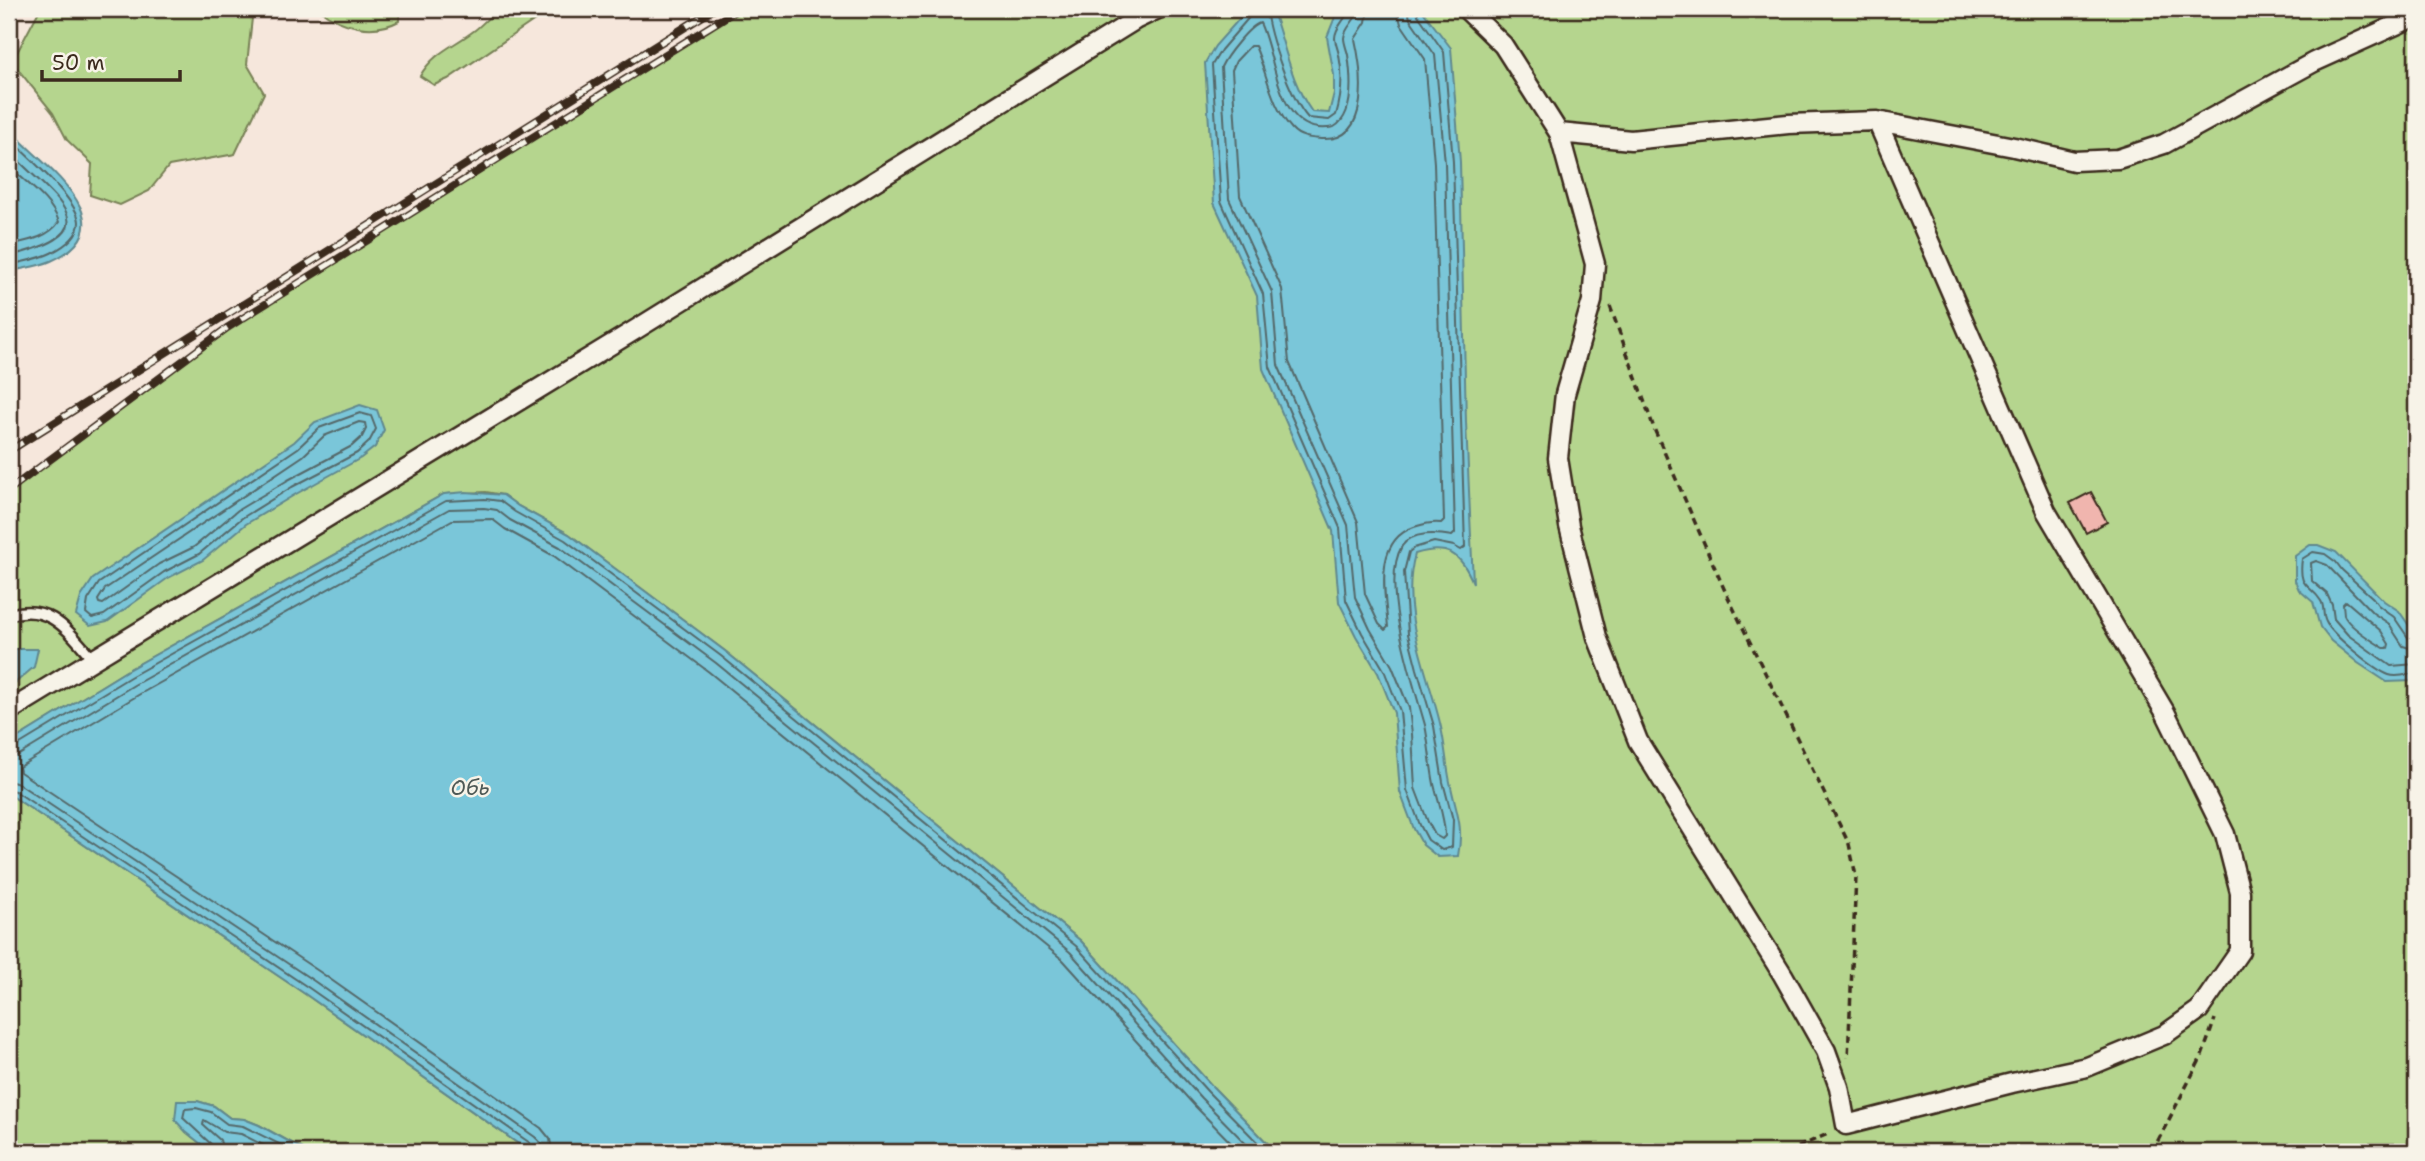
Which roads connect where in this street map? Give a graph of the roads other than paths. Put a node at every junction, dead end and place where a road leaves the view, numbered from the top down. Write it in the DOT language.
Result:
graph roads {
  1 [pos="1158,9"];
  2 [pos="1466,9"];
  3 [pos="2416,16"];
  4 [pos="1877,121"];
  5 [pos="1559,133"];
  6 [pos="9,615"];
  7 [pos="93,659"];
  8 [pos="9,711"];
  1 -- 7 [label="street"];
  2 -- 5 [label="street"];
  3 -- 4 [label="street"];
  4 -- 5 [label="street"];
  4 -- 5 [label="street"];
  6 -- 7 [label="lane"];
  7 -- 8 [label="street"];
}
